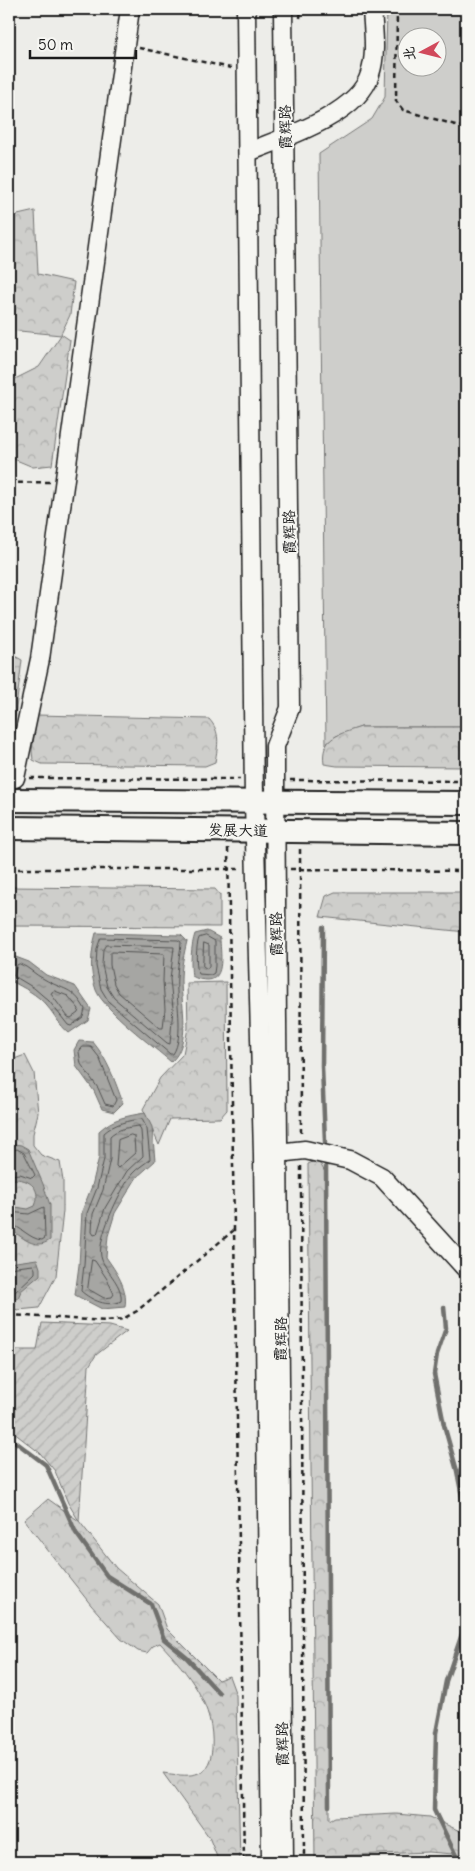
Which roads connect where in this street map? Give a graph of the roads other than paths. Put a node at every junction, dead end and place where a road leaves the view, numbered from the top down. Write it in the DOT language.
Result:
graph roads {
  1 [pos="130,9"];
  2 [pos="246,9"];
  3 [pos="283,9"];
  4 [pos="372,9"];
  5 [pos="285,137"];
  6 [pos="248,152"];
  7 [pos="15,778"];
  8 [pos="9,800"];
  9 [pos="265,802"];
  10 [pos="466,803"];
  11 [pos="9,828"];
  12 [pos="265,831"];
  13 [pos="466,833"];
  14 [pos="271,1154"];
  15 [pos="466,1269"];
  16 [pos="271,1862"];
  17 [pos="284,1862"];
  1 -- 7 [label="street"];
  2 -- 6 [label="street, 霞辉路"];
  3 -- 5 [label="street, 霞辉路"];
  4 -- 5 [label="street"];
  5 -- 6 [label="street"];
  5 -- 9 [label="street, 霞辉路"];
  6 -- 9 [label="street, 霞辉路"];
  8 -- 9 [label="main road, 发展大道"];
  9 -- 10 [label="main road, 发展大道"];
  9 -- 12 [label="street, 霞辉路"];
  11 -- 12 [label="main road, 发展大道"];
  12 -- 13 [label="main road, 发展大道"];
  12 -- 14 [label="street, 霞辉路"];
  12 -- 14 [label="street, 霞辉路"];
  14 -- 15 [label="street"];
  14 -- 16 [label="street, 霞辉路"];
  14 -- 17 [label="street, 霞辉路"];
}
